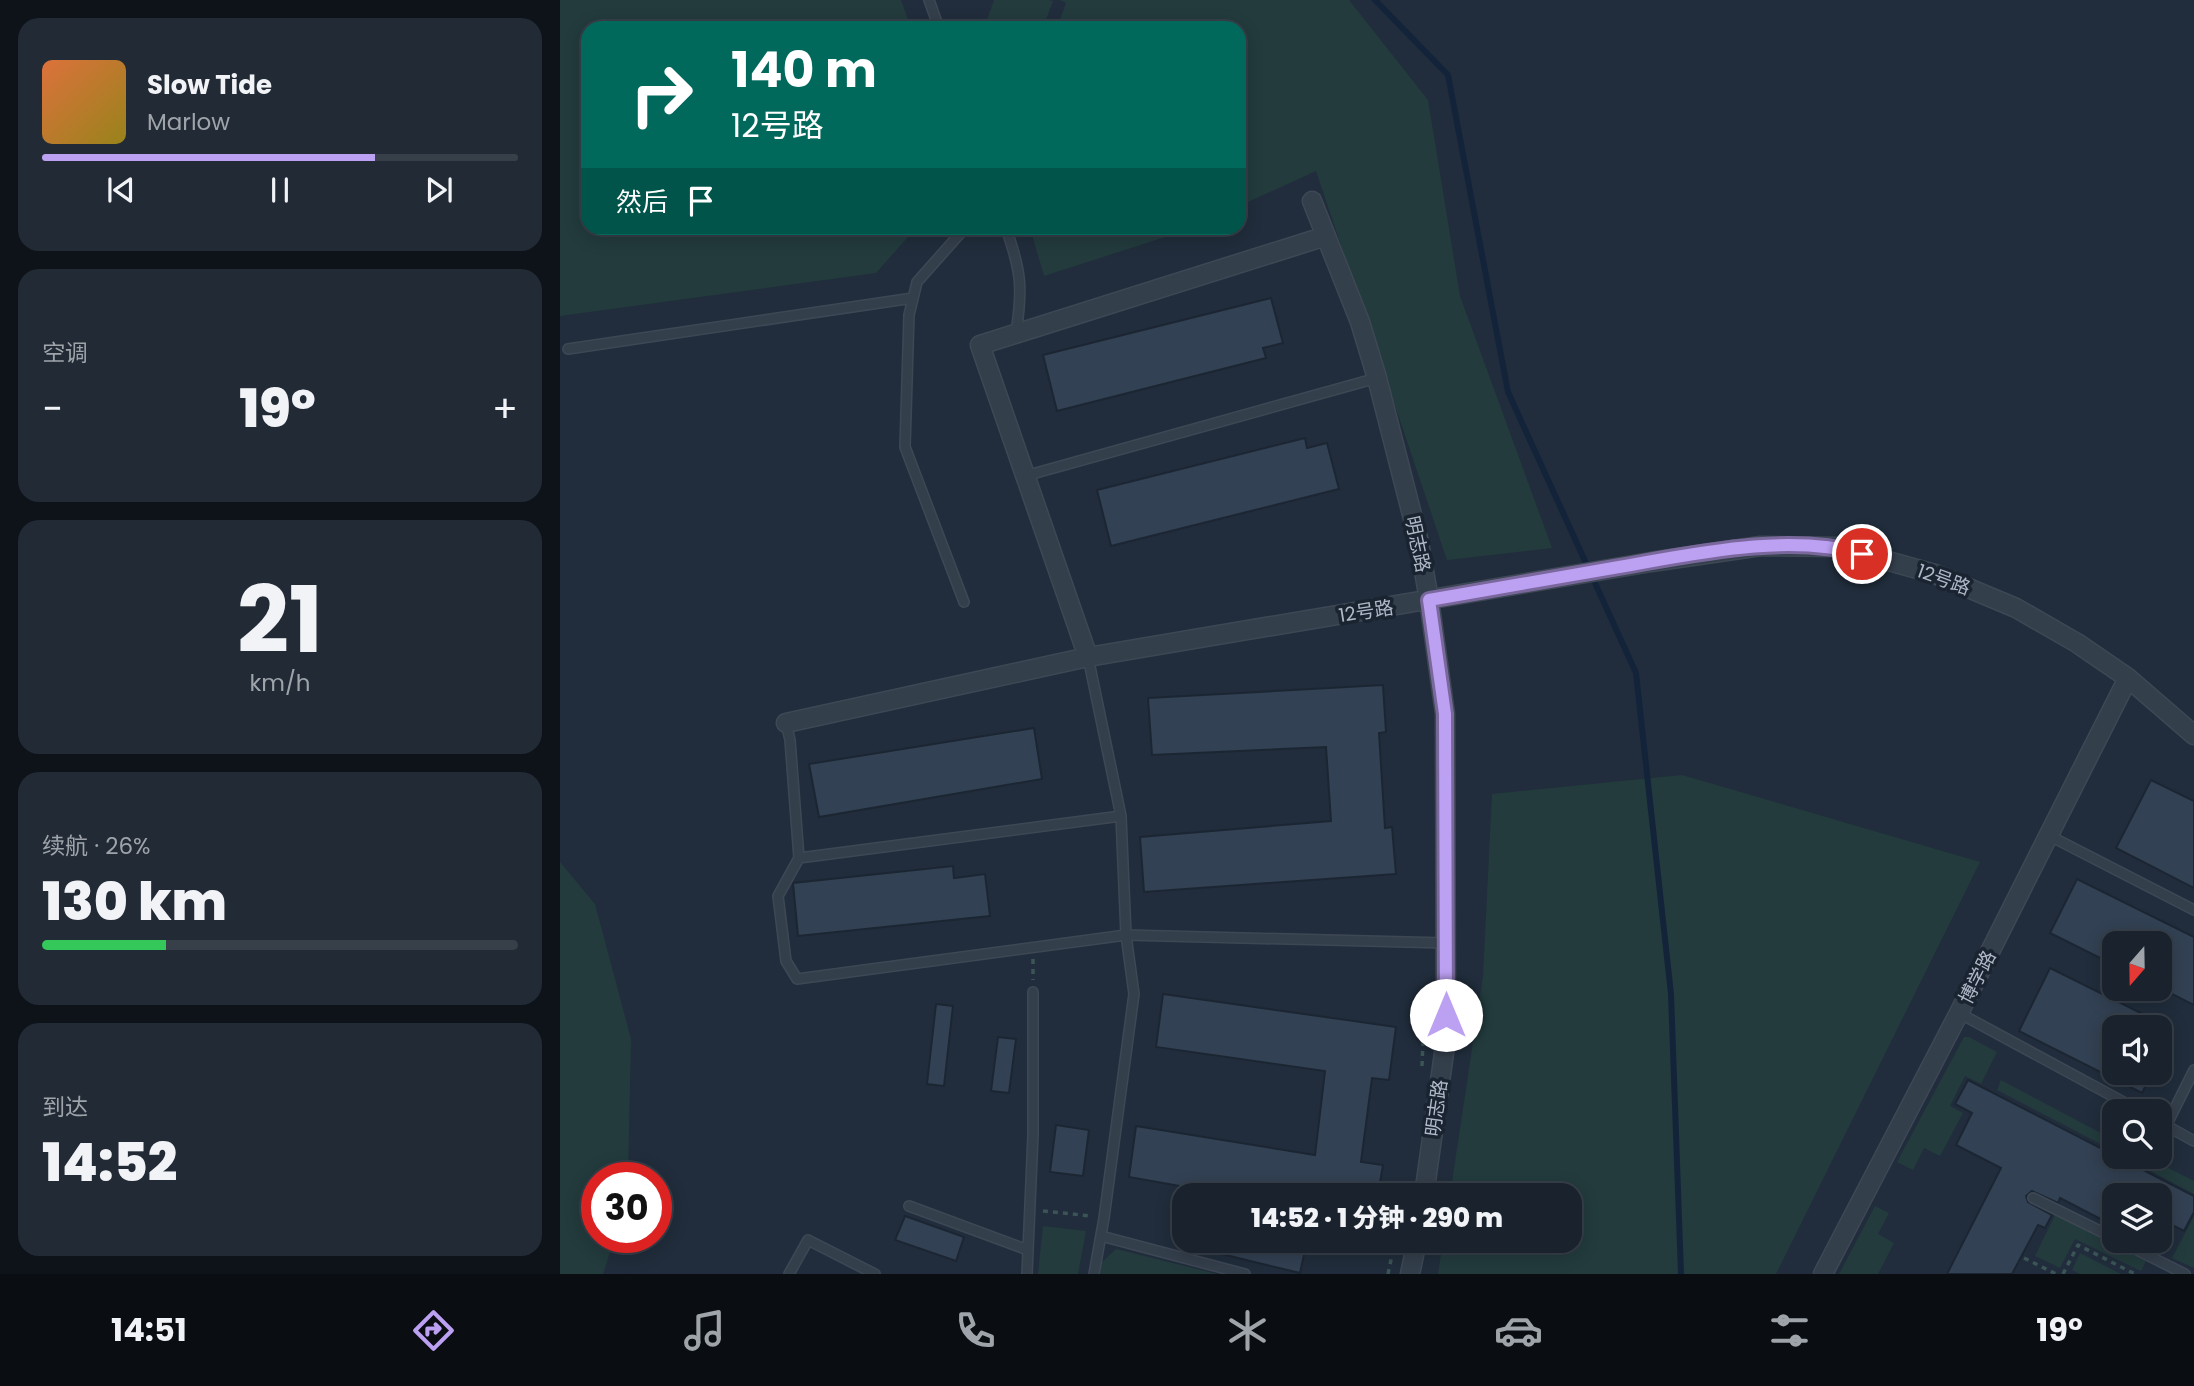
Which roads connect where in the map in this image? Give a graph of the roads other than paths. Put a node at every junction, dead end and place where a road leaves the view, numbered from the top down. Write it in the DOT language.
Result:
graph roads {
  1 [pos="929,0"];
  2 [pos="936,21"];
  3 [pos="1312,201"];
  4 [pos="959,235"];
  5 [pos="1008,235"];
  6 [pos="1326,236"];
  7 [pos="913,298"];
  8 [pos="1016,333"];
  9 [pos="568,349"];
  10 [pos="1377,378"];
  11 [pos="1026,476"];
  12 [pos="1429,600"];
  13 [pos="964,602"];
  14 [pos="1088,657"];
  15 [pos="2128,678"];
  16 [pos="786,723"];
  17 [pos="2194,735"];
  18 [pos="1121,816"];
  19 [pos="2048,835"];
  20 [pos="799,858"];
  21 [pos="2194,910"];
  22 [pos="1126,935"];
  23 [pos="1446,943"];
  24 [pos="1033,992"];
  25 [pos="1959,1013"];
  26 [pos="2194,1070"];
  27 [pos="2118,1099"];
  28 [pos="2172,1108"];
  29 [pos="2172,1129"];
  30 [pos="2194,1141"];
  31 [pos="1426,1183"];
  32 [pos="2033,1198"];
  33 [pos="909,1206"];
  34 [pos="2102,1232"];
  35 [pos="1101,1236"];
  36 [pos="1028,1250"];
  37 [pos="1414,1253"];
  38 [pos="2143,1253"];
  39 [pos="789,1274"];
  40 [pos="875,1274"];
  41 [pos="1027,1274"];
  42 [pos="1094,1274"];
  43 [pos="1245,1274"];
  44 [pos="1410,1274"];
  45 [pos="1823,1274"];
  46 [pos="2185,1274"];
  1 -- 2 [label="lane"];
  3 -- 6 [label="street, 明志路"];
  4 -- 7 [label="lane"];
  5 -- 8 [label="lane"];
  6 -- 8 [label="street"];
  6 -- 10 [label="street, 明志路"];
  7 -- 9 [label="lane"];
  7 -- 13 [label="lane"];
  8 -- 11 [label="street"];
  10 -- 11 [label="lane"];
  10 -- 12 [label="street, 明志路"];
  11 -- 14 [label="street"];
  12 -- 14 [label="street, 12号路"];
  12 -- 15 [label="street, 12号路"];
  12 -- 23 [label="street, 明志路"];
  14 -- 16 [label="street, 12号路"];
  14 -- 18 [label="lane"];
  15 -- 17 [label="street, 12号路"];
  15 -- 19 [label="street, 博学路"];
  16 -- 20 [label="lane"];
  18 -- 20 [label="lane"];
  18 -- 22 [label="lane"];
  19 -- 21 [label="lane"];
  19 -- 25 [label="street, 博学路"];
  20 -- 22 [label="lane"];
  22 -- 23 [label="lane"];
  22 -- 35 [label="lane"];
  23 -- 31 [label="street, 明志路"];
  24 -- 36 [label="lane"];
  25 -- 27 [label="lane"];
  25 -- 45 [label="street, 博学路"];
  26 -- 28 [label="lane"];
  29 -- 30 [label="lane"];
  32 -- 34 [label="lane"];
  33 -- 36 [label="lane"];
  35 -- 42 [label="lane"];
  35 -- 43 [label="lane"];
  36 -- 41 [label="lane"];
  37 -- 44 [label="street"];
  38 -- 46 [label="lane"];
  39 -- 40 [label="lane"];
}
